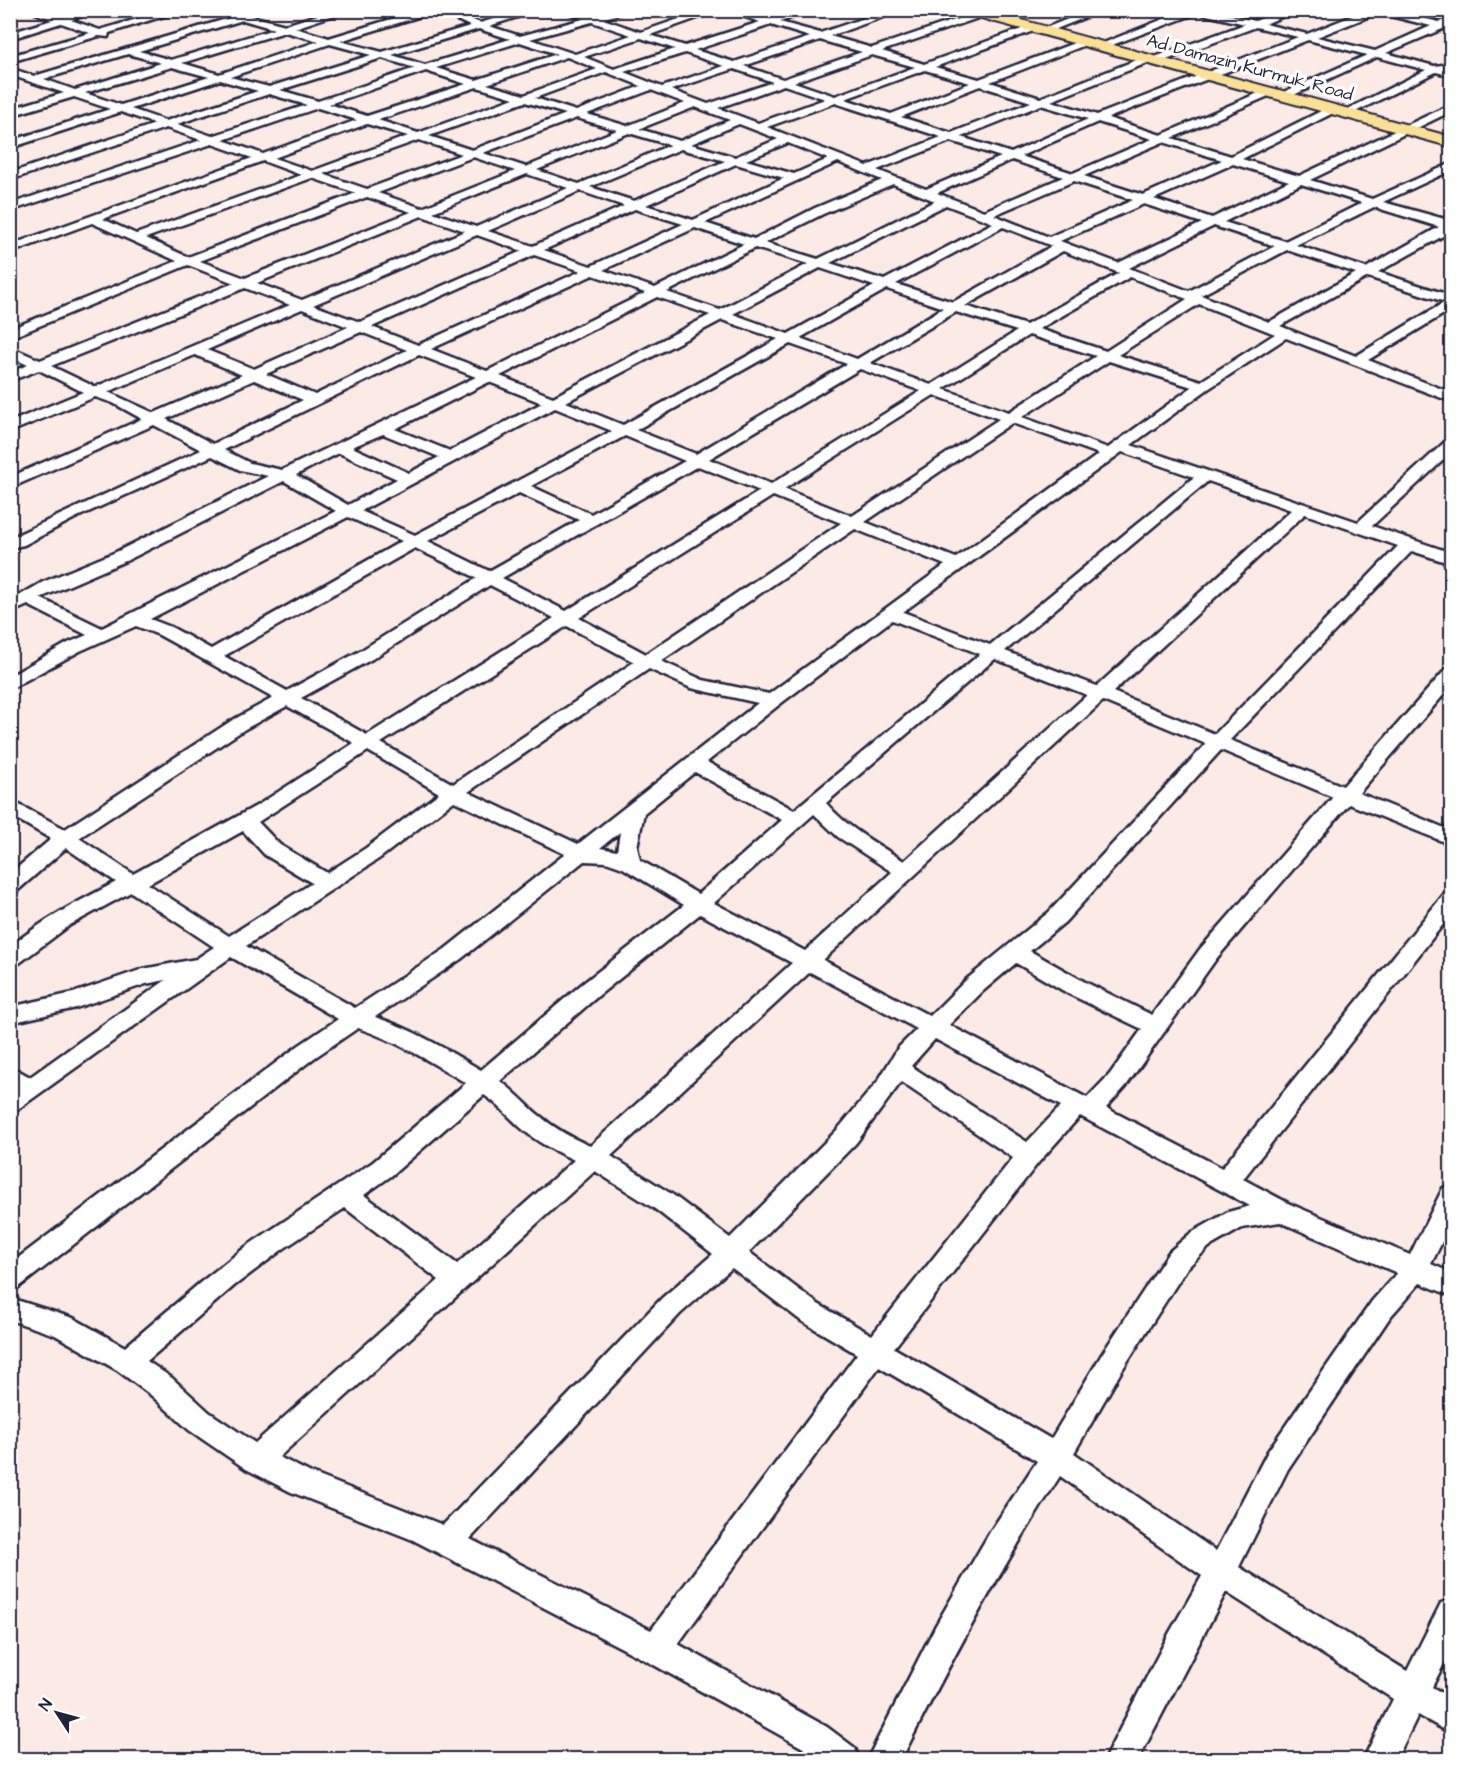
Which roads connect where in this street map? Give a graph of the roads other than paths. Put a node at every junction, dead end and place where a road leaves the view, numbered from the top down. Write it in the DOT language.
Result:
graph roads {
  1 [pos="32,10"];
  2 [pos="94,10"];
  3 [pos="179,10"];
  4 [pos="217,10"];
  5 [pos="264,10"];
  6 [pos="345,10"];
  7 [pos="433,10"];
  8 [pos="441,10"];
  9 [pos="458,10"];
  10 [pos="536,10"];
  11 [pos="565,10"];
  12 [pos="626,10"];
  13 [pos="716,10"];
  14 [pos="728,10"];
  15 [pos="809,10"];
  16 [pos="899,10"];
  17 [pos="1010,10"];
  18 [pos="1100,10"];
  19 [pos="1198,10"];
  20 [pos="1294,10"];
  21 [pos="1377,10"];
  22 [pos="43,14"];
  23 [pos="980,14"];
  24 [pos="242,17"];
  25 [pos="21,20"];
  26 [pos="65,20"];
  27 [pos="594,20"];
  28 [pos="1452,20"];
  29 [pos="768,23"];
  30 [pos="1256,24"];
  31 [pos="484,25"];
  32 [pos="1439,25"];
  33 [pos="288,28"];
  34 [pos="1452,28"];
  35 [pos="1038,30"];
  36 [pos="101,34"];
  37 [pos="638,34"];
  38 [pos="10,36"];
  39 [pos="818,37"];
  40 [pos="1310,37"];
  41 [pos="523,38"];
  42 [pos="332,40"];
  43 [pos="1085,42"];
  44 [pos="1101,46"];
  45 [pos="139,47"];
  46 [pos="684,49"];
  47 [pos="127,51"];
  48 [pos="871,52"];
  49 [pos="1378,54"];
  50 [pos="382,55"];
  51 [pos="570,55"];
  52 [pos="10,60"];
  53 [pos="1151,60"];
  54 [pos="1452,61"];
  55 [pos="175,63"];
  56 [pos="733,66"];
  57 [pos="927,67"];
  58 [pos="426,68"];
  59 [pos="1435,69"];
  60 [pos="10,71"];
  61 [pos="610,71"];
  62 [pos="1452,73"];
  63 [pos="1209,76"];
  64 [pos="220,77"];
  65 [pos="33,79"];
  66 [pos="782,82"];
  67 [pos="981,83"];
  68 [pos="473,84"];
  69 [pos="10,86"];
  70 [pos="656,88"];
  71 [pos="268,91"];
  72 [pos="75,94"];
  73 [pos="1276,94"];
  74 [pos="521,98"];
  75 [pos="835,99"];
  76 [pos="1037,101"];
  77 [pos="695,103"];
  78 [pos="317,104"];
  79 [pos="1452,107"];
  80 [pos="708,108"];
  81 [pos="120,109"];
  82 [pos="1339,111"];
  83 [pos="10,113"];
  84 [pos="574,114"];
  85 [pos="889,118"];
  86 [pos="1097,119"];
  87 [pos="367,120"];
  88 [pos="739,120"];
  89 [pos="164,124"];
  90 [pos="758,127"];
  91 [pos="625,129"];
  92 [pos="1404,129"];
  93 [pos="417,136"];
  94 [pos="948,138"];
  95 [pos="1162,138"];
  96 [pos="788,139"];
  97 [pos="211,141"];
  98 [pos="1452,142"];
  99 [pos="678,144"];
  100 [pos="10,145"];
  101 [pos="471,153"];
  102 [pos="1008,157"];
  103 [pos="261,158"];
  104 [pos="837,158"];
  105 [pos="1232,159"];
  106 [pos="734,161"];
  107 [pos="1452,166"];
  108 [pos="867,170"];
  109 [pos="524,171"];
  110 [pos="312,176"];
  111 [pos="10,177"];
  112 [pos="793,177"];
  113 [pos="1072,177"];
  114 [pos="892,180"];
  115 [pos="1298,180"];
  116 [pos="578,188"];
  117 [pos="927,193"];
  118 [pos="367,195"];
  119 [pos="1141,199"];
  120 [pos="946,200"];
  121 [pos="1370,203"];
  122 [pos="633,205"];
  123 [pos="10,208"];
  124 [pos="421,212"];
  125 [pos="985,215"];
  126 [pos="92,219"];
  127 [pos="1210,221"];
  128 [pos="1004,222"];
  129 [pos="693,224"];
  130 [pos="1450,226"];
  131 [pos="477,231"];
  132 [pos="135,238"];
  133 [pos="755,244"];
  134 [pos="1056,244"];
  135 [pos="1284,245"];
  136 [pos="10,249"];
  137 [pos="532,251"];
  138 [pos="188,261"];
  139 [pos="818,264"];
  140 [pos="1124,270"];
  141 [pos="591,271"];
  142 [pos="1365,272"];
  143 [pos="246,283"];
  144 [pos="885,285"];
  145 [pos="657,293"];
  146 [pos="1194,297"];
  147 [pos="1452,302"];
  148 [pos="302,305"];
  149 [pos="954,307"];
  150 [pos="722,315"];
  151 [pos="359,327"];
  152 [pos="1269,327"];
  153 [pos="1028,330"];
  154 [pos="1286,333"];
  155 [pos="10,334"];
  156 [pos="788,338"];
  157 [pos="195,350"];
  158 [pos="418,350"];
  159 [pos="10,351"];
  160 [pos="1106,355"];
  161 [pos="1357,361"];
  162 [pos="861,364"];
  163 [pos="41,365"];
  164 [pos="255,374"];
  165 [pos="487,376"];
  166 [pos="10,377"];
  167 [pos="1203,386"];
  168 [pos="933,390"];
  169 [pos="94,392"];
  170 [pos="1449,395"];
  171 [pos="315,400"];
  172 [pos="553,403"];
  173 [pos="153,418"];
  174 [pos="1012,418"];
  175 [pos="10,428"];
  176 [pos="383,429"];
  177 [pos="624,431"];
  178 [pos="1452,443"];
  179 [pos="339,447"];
  180 [pos="211,450"];
  181 [pos="1117,450"];
  182 [pos="451,457"];
  183 [pos="697,460"];
  184 [pos="285,475"];
  185 [pos="1206,475"];
  186 [pos="410,478"];
  187 [pos="10,483"];
  188 [pos="519,487"];
  189 [pos="772,490"];
  190 [pos="1302,508"];
  191 [pos="348,511"];
  192 [pos="591,520"];
  193 [pos="852,522"];
  194 [pos="1361,528"];
  195 [pos="415,541"];
  196 [pos="11,543"];
  197 [pos="1409,545"];
  198 [pos="1452,559"];
  199 [pos="957,564"];
  200 [pos="489,578"];
  201 [pos="29,599"];
  202 [pos="10,608"];
  203 [pos="890,613"];
  204 [pos="136,620"];
  205 [pos="566,620"];
  206 [pos="100,634"];
  207 [pos="994,652"];
  208 [pos="210,657"];
  209 [pos="648,662"];
  210 [pos="1452,673"];
  211 [pos="10,684"];
  212 [pos="1102,694"];
  213 [pos="285,698"];
  214 [pos="773,700"];
  215 [pos="1217,742"];
  216 [pos="367,743"];
  217 [pos="694,763"];
  218 [pos="453,793"];
  219 [pos="1346,796"];
  220 [pos="815,802"];
  221 [pos="10,806"];
  222 [pos="634,812"];
  223 [pos="795,819"];
  224 [pos="247,822"];
  225 [pos="65,838"];
  226 [pos="1452,839"];
  227 [pos="582,854"];
  228 [pos="630,863"];
  229 [pos="905,871"];
  230 [pos="133,883"];
  231 [pos="328,883"];
  232 [pos="10,886"];
  233 [pos="1452,898"];
  234 [pos="699,904"];
  235 [pos="230,946"];
  236 [pos="1014,952"];
  237 [pos="10,959"];
  238 [pos="807,961"];
  239 [pos="204,965"];
  240 [pos="10,1015"];
  241 [pos="356,1019"];
  242 [pos="933,1026"];
  243 [pos="1156,1026"];
  244 [pos="897,1068"];
  245 [pos="10,1076"];
  246 [pos="483,1082"];
  247 [pos="30,1089"];
  248 [pos="10,1103"];
  249 [pos="1084,1107"];
  250 [pos="1029,1156"];
  251 [pos="592,1159"];
  252 [pos="1226,1182"];
  253 [pos="346,1195"];
  254 [pos="1452,1195"];
  255 [pos="1281,1211"];
  256 [pos="731,1254"];
  257 [pos="1416,1269"];
  258 [pos="10,1279"];
  259 [pos="459,1280"];
  260 [pos="1452,1285"];
  261 [pos="10,1309"];
  262 [pos="876,1350"];
  263 [pos="127,1362"];
  264 [pos="1056,1457"];
  265 [pos="255,1460"];
  266 [pos="447,1542"];
  267 [pos="1221,1572"];
  268 [pos="1452,1614"];
  269 [pos="656,1649"];
  270 [pos="1411,1695"];
  271 [pos="1452,1718"];
  272 [pos="843,1760"];
  273 [pos="883,1760"];
  274 [pos="1119,1760"];
  275 [pos="1378,1760"];
  1 -- 22 [label="street"];
  2 -- 26 [label="street"];
  3 -- 36 [label="street"];
  4 -- 24 [label="street"];
  5 -- 24 [label="street"];
  6 -- 33 [label="street"];
  7 -- 42 [label="street"];
  8 -- 31 [label="street"];
  9 -- 31 [label="street"];
  10 -- 31 [label="street"];
  11 -- 27 [label="street"];
  12 -- 27 [label="street"];
  13 -- 37 [label="street"];
  14 -- 29 [label="street"];
  15 -- 29 [label="street"];
  16 -- 39 [label="street"];
  17 -- 23 [label="street"];
  18 -- 35 [label="street"];
  19 -- 30 [label="street"];
  19 -- 44 [label="street"];
  20 -- 30 [label="street"];
  21 -- 32 [label="street"];
  21 -- 40 [label="street"];
  22 -- 25 [label="street"];
  22 -- 26 [label="street"];
  23 -- 35 [label="highway, Ad Damazin Kurmuk Road"];
  23 -- 48 [label="street"];
  24 -- 33 [label="street"];
  24 -- 45 [label="street"];
  26 -- 36 [label="street"];
  26 -- 38 [label="street"];
  27 -- 37 [label="street"];
  27 -- 41 [label="street"];
  28 -- 32 [label="street"];
  29 -- 39 [label="street"];
  29 -- 46 [label="street"];
  30 -- 40 [label="street"];
  30 -- 53 [label="street"];
  31 -- 41 [label="street"];
  31 -- 50 [label="street"];
  32 -- 34 [label="street"];
  32 -- 49 [label="street"];
  33 -- 42 [label="street"];
  33 -- 55 [label="street"];
  35 -- 43 [label="highway, Ad Damazin Kurmuk Road"];
  35 -- 57 [label="street"];
  36 -- 45 [label="street"];
  36 -- 52 [label="street"];
  37 -- 46 [label="street"];
  37 -- 51 [label="street"];
  39 -- 48 [label="street"];
  39 -- 56 [label="street"];
  40 -- 49 [label="street"];
  40 -- 63 [label="street"];
  41 -- 51 [label="street"];
  41 -- 58 [label="street"];
  42 -- 50 [label="street"];
  42 -- 64 [label="street"];
  43 -- 44 [label="highway, Ad Damazin Kurmuk Road"];
  43 -- 67 [label="street"];
  44 -- 53 [label="highway, Ad Damazin Kurmuk Road"];
  45 -- 47 [label="street"];
  46 -- 56 [label="street"];
  46 -- 61 [label="street"];
  47 -- 55 [label="street"];
  47 -- 65 [label="street"];
  48 -- 57 [label="street"];
  48 -- 66 [label="street"];
  49 -- 59 [label="street"];
  49 -- 73 [label="street"];
  50 -- 58 [label="street"];
  50 -- 71 [label="street"];
  51 -- 61 [label="street"];
  51 -- 68 [label="street"];
  53 -- 63 [label="highway, Ad Damazin Kurmuk Road"];
  53 -- 76 [label="street"];
  54 -- 59 [label="street"];
  55 -- 64 [label="street"];
  55 -- 72 [label="street"];
  56 -- 66 [label="street"];
  56 -- 70 [label="street"];
  57 -- 67 [label="street"];
  57 -- 75 [label="street"];
  58 -- 68 [label="street"];
  58 -- 78 [label="street"];
  59 -- 62 [label="street"];
  59 -- 82 [label="street"];
  60 -- 65 [label="street"];
  61 -- 70 [label="street"];
  61 -- 74 [label="street"];
  63 -- 73 [label="highway, Ad Damazin Kurmuk Road"];
  63 -- 86 [label="street"];
  64 -- 71 [label="street"];
  64 -- 81 [label="street"];
  65 -- 69 [label="street"];
  65 -- 72 [label="street"];
  66 -- 75 [label="street"];
  66 -- 80 [label="street"];
  67 -- 76 [label="street"];
  67 -- 85 [label="street"];
  68 -- 74 [label="street"];
  68 -- 87 [label="street"];
  70 -- 77 [label="street"];
  70 -- 84 [label="street"];
  71 -- 78 [label="street"];
  71 -- 89 [label="street"];
  72 -- 81 [label="street"];
  72 -- 83 [label="street"];
  73 -- 82 [label="highway, Ad Damazin Kurmuk Road"];
  73 -- 95 [label="street"];
  74 -- 84 [label="street"];
  74 -- 93 [label="street"];
  75 -- 85 [label="street"];
  75 -- 90 [label="street"];
  76 -- 86 [label="street"];
  76 -- 94 [label="street"];
  77 -- 80 [label="street"];
  77 -- 91 [label="street"];
  78 -- 87 [label="street"];
  78 -- 97 [label="street"];
  79 -- 92 [label="street"];
  80 -- 88 [label="street"];
  81 -- 89 [label="street"];
  81 -- 100 [label="street"];
  82 -- 92 [label="highway, Ad Damazin Kurmuk Road"];
  82 -- 105 [label="street"];
  84 -- 91 [label="street"];
  84 -- 101 [label="street"];
  85 -- 94 [label="street"];
  86 -- 95 [label="street"];
  86 -- 102 [label="street"];
  87 -- 93 [label="street"];
  87 -- 103 [label="street"];
  88 -- 90 [label="street"];
  88 -- 99 [label="street"];
  89 -- 97 [label="street"];
  89 -- 111 [label="street"];
  90 -- 96 [label="street"];
  91 -- 99 [label="street"];
  91 -- 109 [label="street"];
  92 -- 98 [label="highway, Ad Damazin Kurmuk Road"];
  92 -- 115 [label="street"];
  93 -- 101 [label="street"];
  93 -- 110 [label="street"];
  94 -- 102 [label="street"];
  94 -- 108 [label="street"];
  95 -- 105 [label="street"];
  95 -- 113 [label="street"];
  96 -- 104 [label="street"];
  96 -- 106 [label="street"];
  97 -- 103 [label="street"];
  97 -- 123 [label="street"];
  99 -- 106 [label="street"];
  99 -- 116 [label="street"];
  101 -- 109 [label="street"];
  101 -- 118 [label="street"];
  102 -- 113 [label="street"];
  102 -- 117 [label="street"];
  103 -- 110 [label="street"];
  103 -- 126 [label="street"];
  104 -- 108 [label="street"];
  104 -- 112 [label="street"];
  105 -- 115 [label="street"];
  105 -- 119 [label="street"];
  106 -- 112 [label="street"];
  106 -- 122 [label="street"];
  107 -- 121 [label="street"];
  108 -- 114 [label="street"];
  109 -- 116 [label="street"];
  109 -- 124 [label="street"];
  110 -- 118 [label="street"];
  110 -- 132 [label="street"];
  112 -- 129 [label="street"];
  113 -- 119 [label="street"];
  113 -- 125 [label="street"];
  114 -- 117 [label="street"];
  114 -- 133 [label="street"];
  115 -- 121 [label="street"];
  115 -- 127 [label="street"];
  116 -- 122 [label="street"];
  116 -- 131 [label="street"];
  117 -- 120 [label="street"];
  118 -- 124 [label="street"];
  118 -- 138 [label="street"];
  119 -- 127 [label="street"];
  119 -- 134 [label="street"];
  120 -- 125 [label="street"];
  120 -- 139 [label="street"];
  121 -- 130 [label="street"];
  121 -- 135 [label="street"];
  122 -- 129 [label="street"];
  122 -- 137 [label="street"];
  124 -- 131 [label="street"];
  124 -- 143 [label="street"];
  125 -- 128 [label="street"];
  126 -- 132 [label="street"];
  126 -- 136 [label="street"];
  127 -- 135 [label="street"];
  127 -- 140 [label="street"];
  128 -- 134 [label="street"];
  128 -- 144 [label="street"];
  129 -- 133 [label="street"];
  129 -- 141 [label="street"];
  130 -- 142 [label="street"];
  131 -- 137 [label="street"];
  131 -- 148 [label="street"];
  132 -- 138 [label="street"];
  133 -- 139 [label="street"];
  133 -- 145 [label="street"];
  134 -- 140 [label="street"];
  134 -- 149 [label="street"];
  135 -- 142 [label="street"];
  135 -- 146 [label="street"];
  137 -- 141 [label="street"];
  137 -- 151 [label="street"];
  138 -- 143 [label="street"];
  138 -- 155 [label="street"];
  139 -- 144 [label="street"];
  139 -- 150 [label="street"];
  140 -- 146 [label="street"];
  140 -- 153 [label="street"];
  141 -- 145 [label="street"];
  141 -- 158 [label="street"];
  142 -- 147 [label="street"];
  142 -- 152 [label="street"];
  143 -- 148 [label="street"];
  143 -- 163 [label="street"];
  144 -- 149 [label="street"];
  144 -- 156 [label="street"];
  145 -- 150 [label="street"];
  145 -- 165 [label="street"];
  146 -- 152 [label="street"];
  146 -- 160 [label="street"];
  147 -- 161 [label="street"];
  148 -- 151 [label="street"];
  148 -- 157 [label="street"];
  149 -- 153 [label="street"];
  149 -- 162 [label="street"];
  150 -- 156 [label="street"];
  150 -- 172 [label="street"];
  151 -- 158 [label="street"];
  151 -- 164 [label="street"];
  152 -- 154 [label="street"];
  153 -- 160 [label="street"];
  153 -- 168 [label="street"];
  154 -- 161 [label="street"];
  154 -- 167 [label="street"];
  156 -- 162 [label="street"];
  156 -- 177 [label="street"];
  157 -- 164 [label="street"];
  157 -- 169 [label="street"];
  158 -- 165 [label="street"];
  158 -- 171 [label="street"];
  159 -- 163 [label="street"];
  160 -- 167 [label="street"];
  160 -- 174 [label="street"];
  161 -- 170 [label="street"];
  162 -- 168 [label="street"];
  162 -- 183 [label="street"];
  163 -- 166 [label="street"];
  163 -- 169 [label="street"];
  164 -- 171 [label="street"];
  164 -- 173 [label="street"];
  165 -- 172 [label="street"];
  165 -- 176 [label="street"];
  167 -- 181 [label="street"];
  168 -- 174 [label="street"];
  168 -- 189 [label="street"];
  169 -- 173 [label="street"];
  169 -- 175 [label="street"];
  171 -- 180 [label="street"];
  172 -- 177 [label="street"];
  172 -- 182 [label="street"];
  173 -- 180 [label="street"];
  173 -- 187 [label="street"];
  174 -- 181 [label="street"];
  174 -- 193 [label="street"];
  176 -- 179 [label="street"];
  176 -- 182 [label="street"];
  177 -- 183 [label="street"];
  177 -- 188 [label="street"];
  178 -- 194 [label="street"];
  179 -- 184 [label="street"];
  179 -- 186 [label="street"];
  180 -- 184 [label="street"];
  180 -- 196 [label="street"];
  181 -- 185 [label="street"];
  181 -- 199 [label="street"];
  182 -- 186 [label="street"];
  183 -- 189 [label="street"];
  183 -- 192 [label="street"];
  184 -- 191 [label="street"];
  184 -- 201 [label="street"];
  185 -- 190 [label="street"];
  185 -- 207 [label="street"];
  186 -- 191 [label="street"];
  188 -- 192 [label="street"];
  188 -- 195 [label="street"];
  189 -- 193 [label="street"];
  189 -- 205 [label="street"];
  190 -- 194 [label="street"];
  190 -- 212 [label="street"];
  191 -- 195 [label="street"];
  191 -- 204 [label="street"];
  192 -- 200 [label="street"];
  193 -- 199 [label="street"];
  193 -- 209 [label="street"];
  194 -- 197 [label="street"];
  195 -- 200 [label="street"];
  195 -- 208 [label="street"];
  197 -- 198 [label="street"];
  197 -- 215 [label="street"];
  199 -- 203 [label="street"];
  200 -- 205 [label="street"];
  200 -- 213 [label="street"];
  201 -- 202 [label="street"];
  201 -- 206 [label="street"];
  203 -- 207 [label="street"];
  203 -- 214 [label="street"];
  204 -- 206 [label="street"];
  204 -- 208 [label="street"];
  205 -- 209 [label="street"];
  205 -- 216 [label="street"];
  206 -- 211 [label="street"];
  207 -- 212 [label="street"];
  207 -- 220 [label="street"];
  208 -- 213 [label="street"];
  209 -- 214 [label="street"];
  209 -- 218 [label="street"];
  210 -- 219 [label="street"];
  212 -- 215 [label="street"];
  212 -- 229 [label="street"];
  213 -- 216 [label="street"];
  213 -- 225 [label="street"];
  214 -- 217 [label="street"];
  215 -- 219 [label="street"];
  215 -- 236 [label="street"];
  216 -- 218 [label="street"];
  216 -- 224 [label="street"];
  217 -- 222 [label="street"];
  217 -- 223 [label="street"];
  218 -- 227 [label="street"];
  218 -- 231 [label="street"];
  219 -- 226 [label="street"];
  219 -- 243 [label="street"];
  220 -- 223 [label="street"];
  220 -- 229 [label="street"];
  221 -- 225 [label="street"];
  222 -- 227 [label="street"];
  222 -- 228 [label="street"];
  223 -- 234 [label="street"];
  224 -- 230 [label="street"];
  224 -- 231 [label="street"];
  225 -- 230 [label="street"];
  225 -- 232 [label="street"];
  227 -- 228 [label="street"];
  227 -- 241 [label="street"];
  228 -- 234 [label="street"];
  229 -- 238 [label="street"];
  230 -- 235 [label="street"];
  230 -- 237 [label="street"];
  231 -- 235 [label="street"];
  233 -- 252 [label="street"];
  234 -- 238 [label="street"];
  234 -- 246 [label="street"];
  235 -- 239 [label="street"];
  235 -- 241 [label="street"];
  236 -- 242 [label="street"];
  236 -- 243 [label="street"];
  238 -- 242 [label="street"];
  238 -- 251 [label="street"];
  239 -- 240 [label="street"];
  239 -- 247 [label="street"];
  241 -- 246 [label="street"];
  241 -- 258 [label="street"];
  242 -- 244 [label="street"];
  242 -- 249 [label="street"];
  243 -- 249 [label="street"];
  244 -- 250 [label="street"];
  244 -- 256 [label="street"];
  245 -- 247 [label="street"];
  246 -- 251 [label="street"];
  246 -- 253 [label="street"];
  247 -- 248 [label="street"];
  249 -- 250 [label="street"];
  249 -- 252 [label="street"];
  250 -- 262 [label="street"];
  251 -- 256 [label="street"];
  251 -- 259 [label="street"];
  252 -- 255 [label="street"];
  253 -- 259 [label="street"];
  253 -- 263 [label="street"];
  254 -- 257 [label="street"];
  255 -- 257 [label="street"];
  255 -- 264 [label="street"];
  256 -- 262 [label="street"];
  256 -- 266 [label="street"];
  257 -- 260 [label="street"];
  257 -- 267 [label="street"];
  259 -- 265 [label="street"];
  261 -- 263 [label="street"];
  262 -- 264 [label="street"];
  262 -- 269 [label="street"];
  263 -- 265 [label="street"];
  264 -- 267 [label="street"];
  264 -- 273 [label="street"];
  265 -- 266 [label="street"];
  266 -- 269 [label="street"];
  267 -- 270 [label="street"];
  267 -- 274 [label="street"];
  268 -- 270 [label="street"];
  269 -- 272 [label="street"];
  270 -- 271 [label="street"];
  270 -- 275 [label="street"];
}
